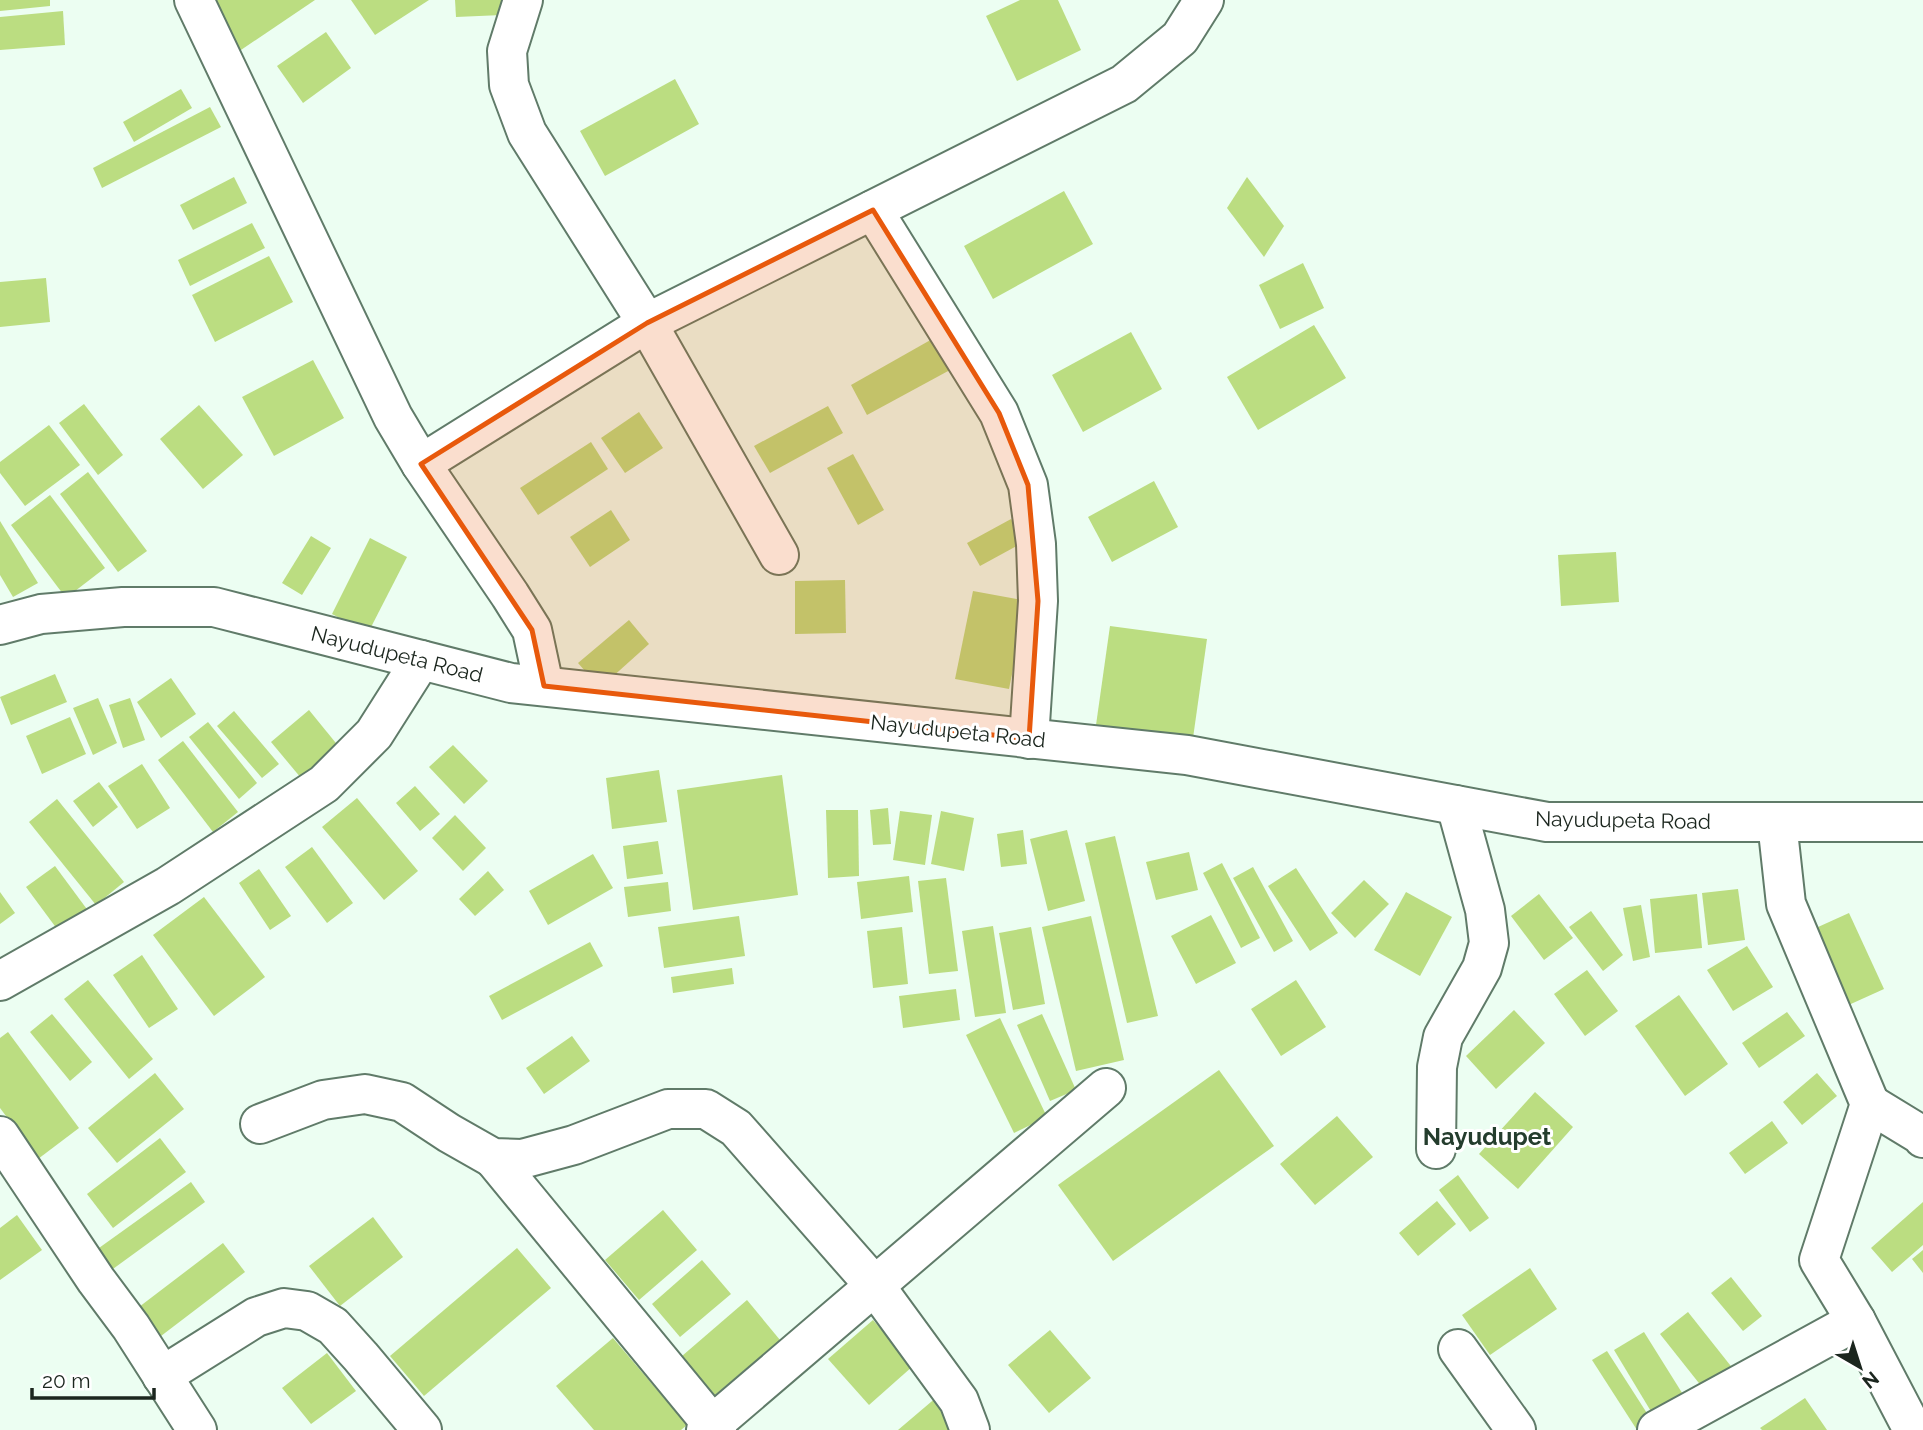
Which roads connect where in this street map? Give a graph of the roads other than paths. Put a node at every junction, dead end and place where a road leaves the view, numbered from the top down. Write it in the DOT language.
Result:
graph roads {
  1 [pos="194,0"];
  2 [pos="523,0"];
  3 [pos="1204,0"];
  4 [pos="873,209"];
  5 [pos="647,323"];
  6 [pos="421,464"];
  7 [pos="779,555"];
  8 [pos="0,625"];
  9 [pos="421,660"];
  10 [pos="544,686"];
  11 [pos="1028,739"];
  12 [pos="1456,805"];
  13 [pos="1777,822"];
  14 [pos="1923,822"];
  15 [pos="0,981"];
  16 [pos="1106,1088"];
  17 [pos="1870,1104"];
  18 [pos="260,1124"];
  19 [pos="0,1136"];
  20 [pos="1922,1136"];
  21 [pos="1436,1149"];
  22 [pos="493,1157"];
  23 [pos="875,1286"];
  24 [pos="1856,1321"];
  25 [pos="1458,1349"];
  26 [pos="162,1376"];
  27 [pos="712,1428"];
  28 [pos="197,1430"];
  29 [pos="422,1430"];
  30 [pos="970,1430"];
  31 [pos="1517,1430"];
  32 [pos="1657,1430"];
  33 [pos="1913,1430"];
  1 -- 6 [label="street"];
  2 -- 5 [label="street"];
  3 -- 4 [label="street"];
  4 -- 5 [label="street"];
  4 -- 11 [label="street"];
  5 -- 6 [label="street"];
  5 -- 7 [label="street"];
  6 -- 10 [label="street"];
  8 -- 9 [label="street, Nayudupeta Road"];
  9 -- 10 [label="street, Nayudupeta Road"];
  9 -- 15 [label="street"];
  10 -- 11 [label="street, Nayudupeta Road"];
  11 -- 12 [label="street, Nayudupeta Road"];
  12 -- 13 [label="street, Nayudupeta Road"];
  12 -- 21 [label="street"];
  13 -- 14 [label="street, Nayudupeta Road"];
  13 -- 17 [label="street"];
  16 -- 23 [label="street"];
  17 -- 20 [label="street"];
  17 -- 24 [label="street"];
  18 -- 22 [label="street"];
  19 -- 26 [label="street"];
  22 -- 23 [label="street"];
  22 -- 27 [label="street"];
  23 -- 27 [label="street"];
  23 -- 30 [label="street"];
  24 -- 32 [label="street"];
  24 -- 33 [label="street"];
  25 -- 31 [label="street"];
  26 -- 28 [label="street"];
  26 -- 29 [label="street"];
}
